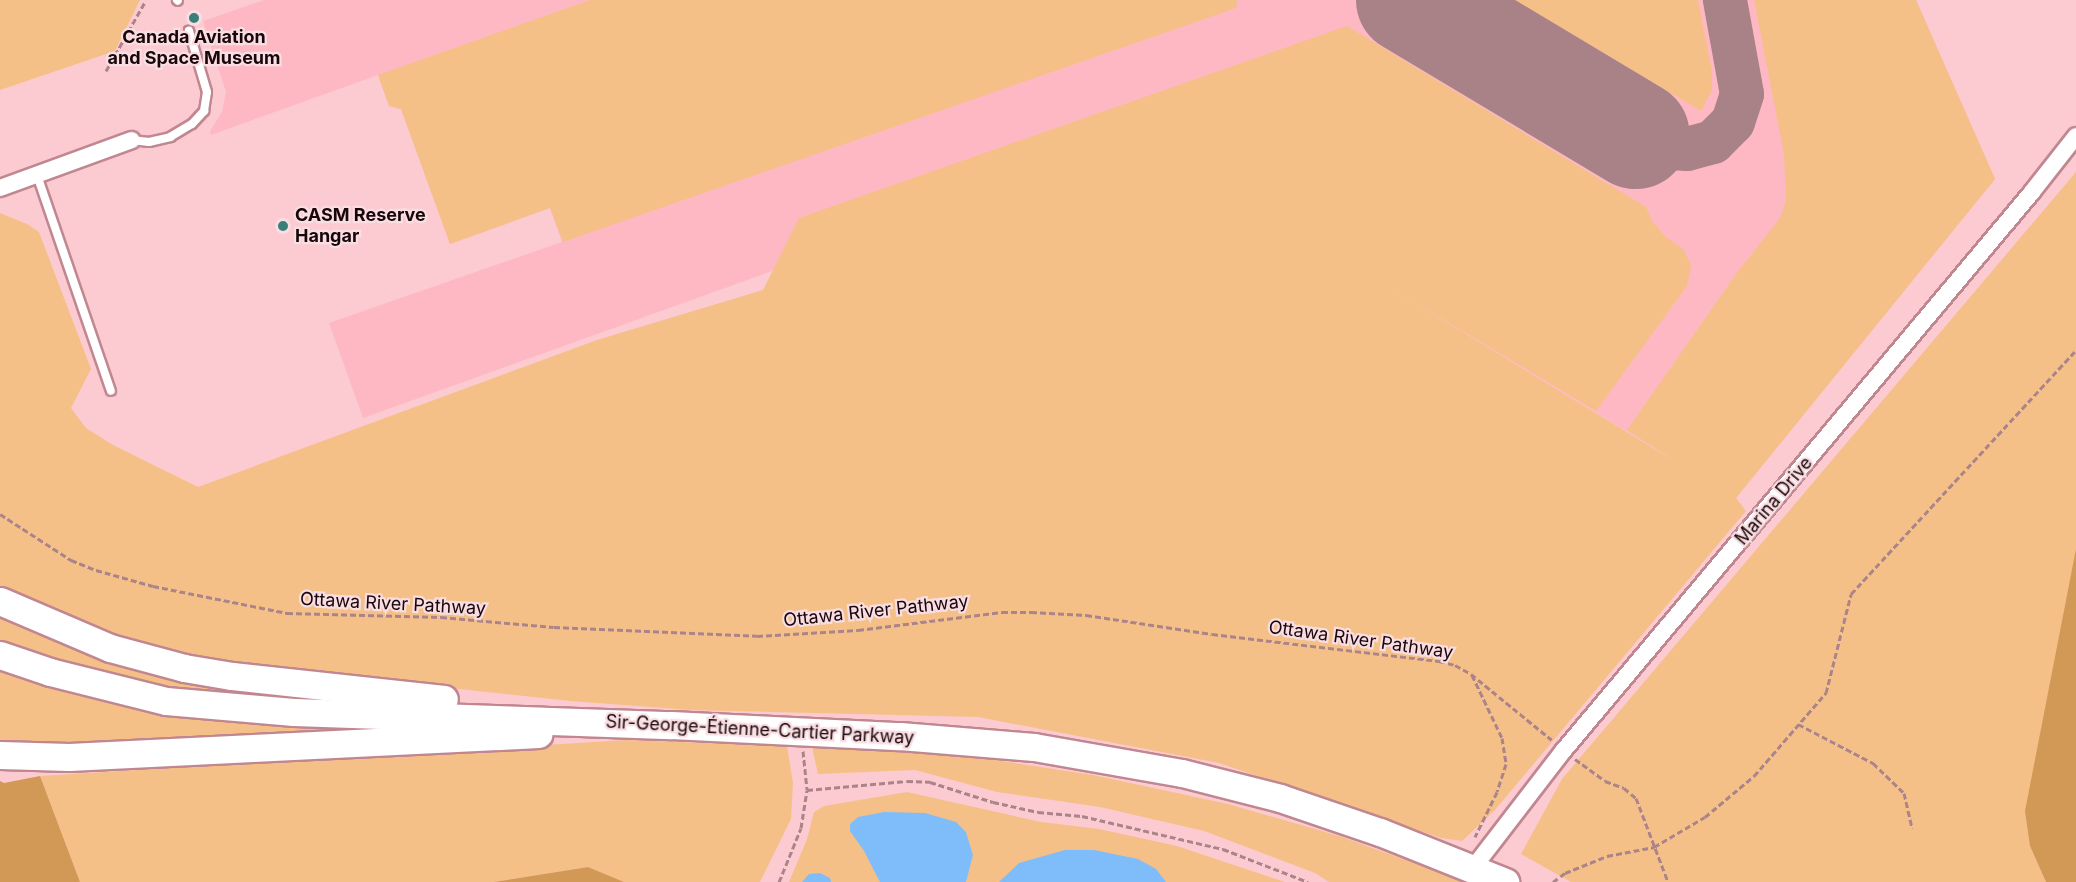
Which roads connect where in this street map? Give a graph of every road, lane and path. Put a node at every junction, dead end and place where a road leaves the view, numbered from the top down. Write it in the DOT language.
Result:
graph roads {
  1 [pos="146,0"];
  2 [pos="189,31"];
  3 [pos="106,71"];
  4 [pos="2076,136"];
  5 [pos="132,140"];
  6 [pos="37,174"];
  7 [pos="0,188"];
  8 [pos="2076,350"];
  9 [pos="111,391"];
  10 [pos="0,514"];
  11 [pos="0,601"];
  12 [pos="0,655"];
  13 [pos="1471,674"];
  14 [pos="1798,724"];
  15 [pos="671,725"];
  16 [pos="801,732"];
  17 [pos="1564,750"];
  18 [pos="0,755"];
  19 [pos="807,790"];
  20 [pos="1912,828"];
  21 [pos="1654,847"];
  22 [pos="1468,865"];
  23 [pos="779,882"];
  24 [pos="1308,882"];
  25 [pos="1505,882"];
  26 [pos="1553,882"];
  27 [pos="1668,882"];
  1 -- 3 [label="path"];
  2 -- 5 [label="lane"];
  4 -- 17 [label="street, Marina Drive"];
  5 -- 6 [label="street"];
  6 -- 7 [label="street"];
  6 -- 9 [label="lane"];
  8 -- 14 [label="path"];
  10 -- 13 [label="path, Ottawa River Pathway"];
  11 -- 15 [label="main road"];
  12 -- 15 [label="main road, Sir-George-Étienne-Cartier Parkway"];
  13 -- 17 [label="path, Ottawa River Pathway"];
  13 -- 22 [label="path"];
  14 -- 20 [label="path"];
  14 -- 21 [label="path"];
  15 -- 16 [label="main road, Sir-George-Étienne-Cartier Parkway"];
  15 -- 18 [label="main road"];
  16 -- 19 [label="path"];
  16 -- 22 [label="main road, Sir-George-Étienne-Cartier Parkway"];
  17 -- 21 [label="path, Ottawa River Pathway"];
  17 -- 22 [label="street, Marina Drive"];
  19 -- 23 [label="path"];
  19 -- 24 [label="path"];
  21 -- 26 [label="path"];
  21 -- 27 [label="path, Ottawa River Pathway"];
  22 -- 25 [label="main road, Sir-George-Étienne-Cartier Parkway"];
}
